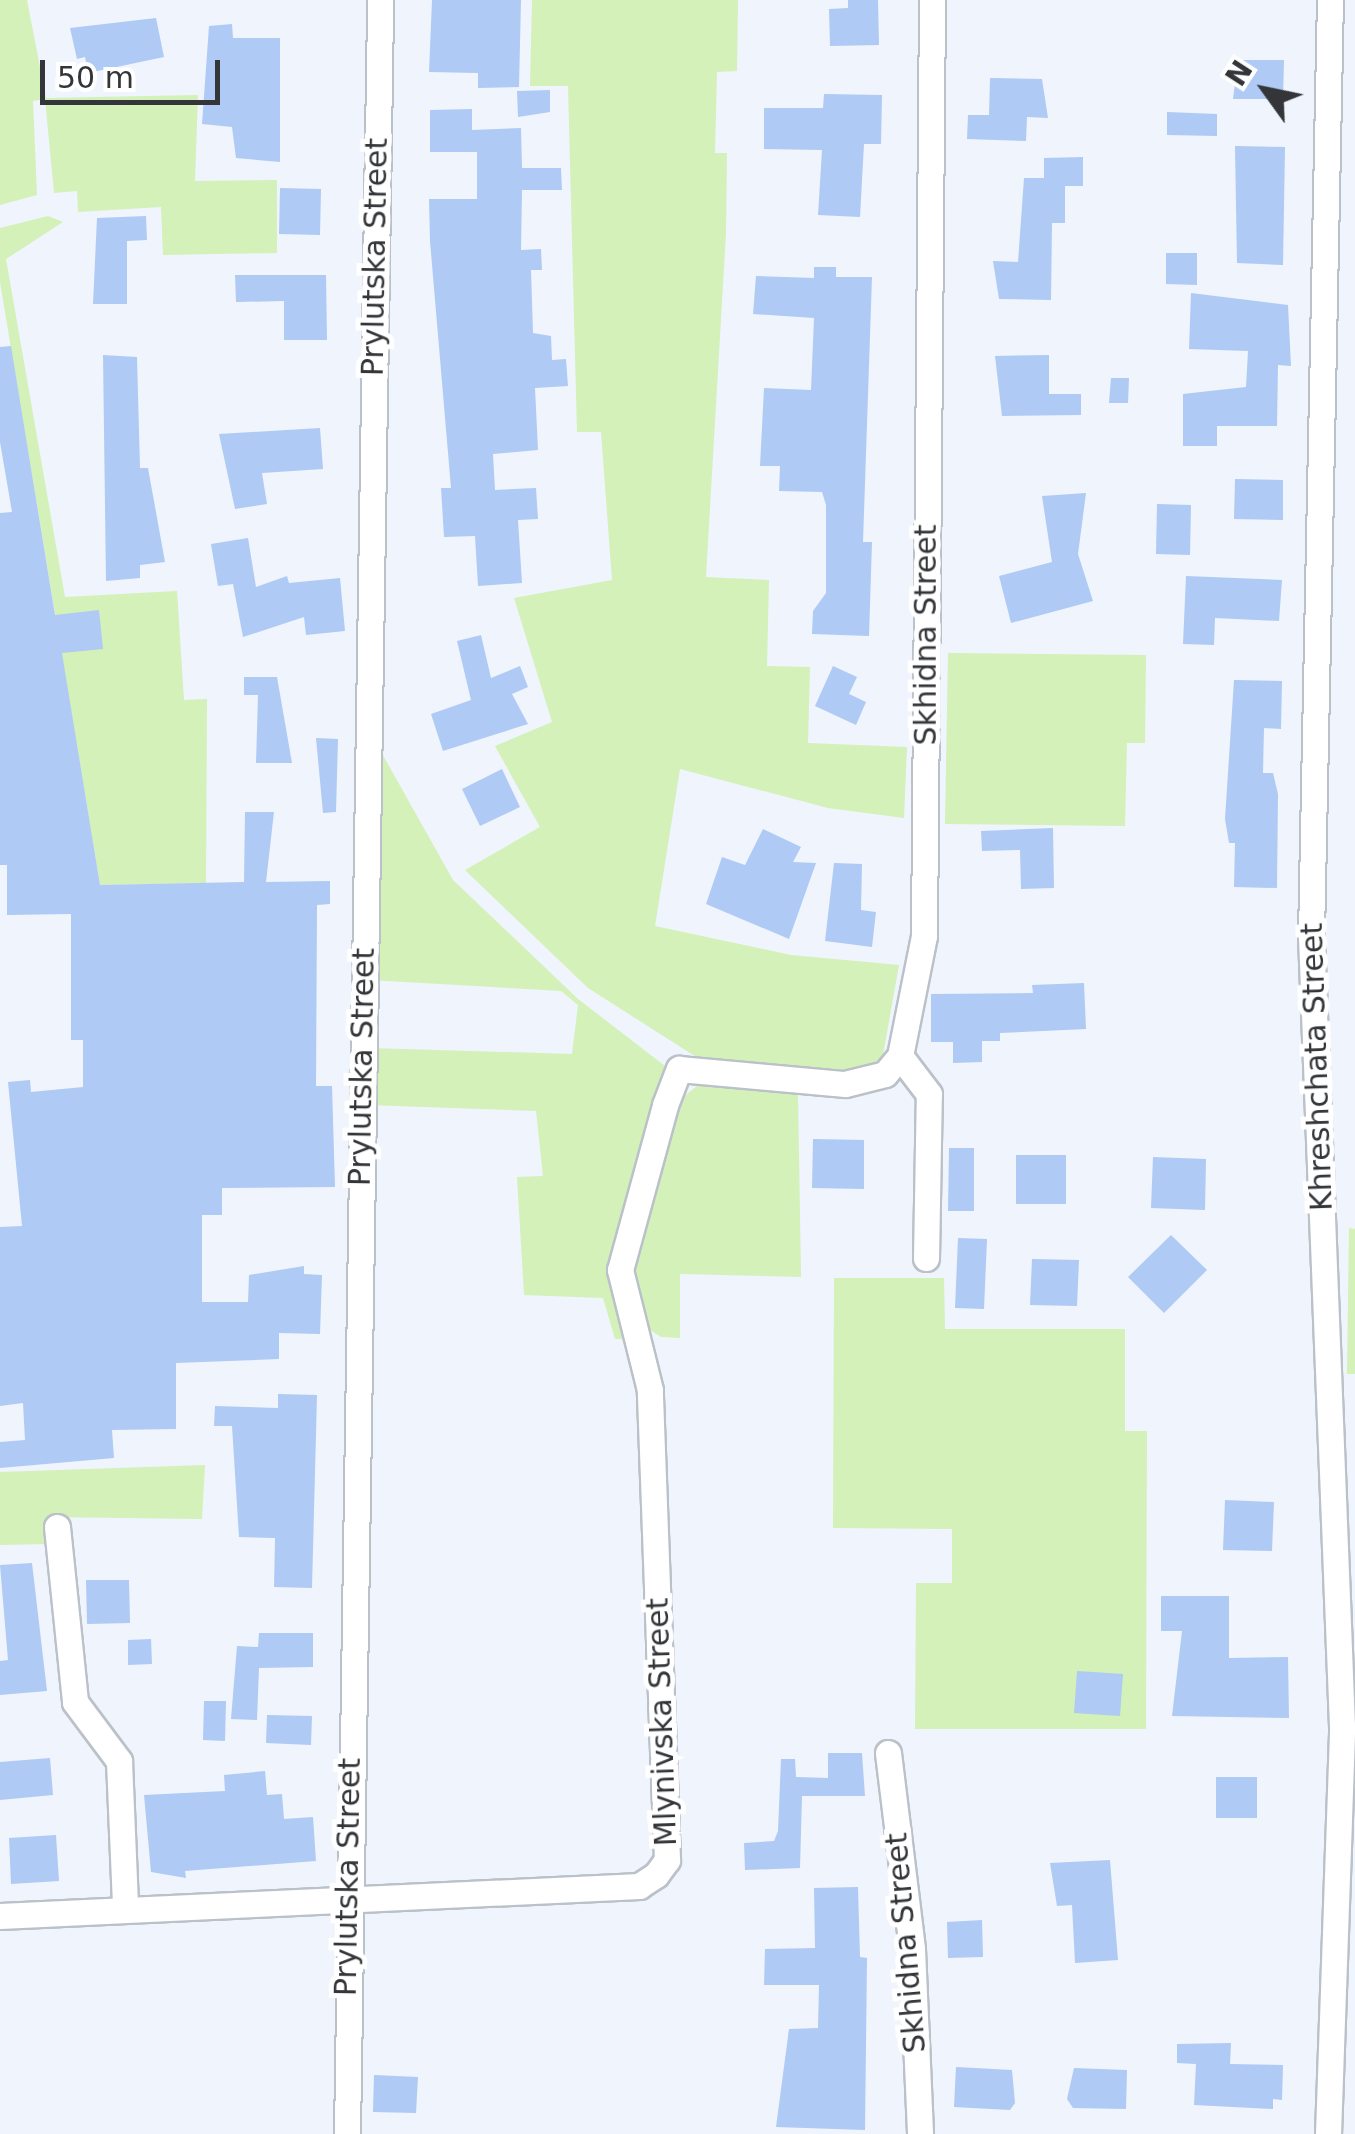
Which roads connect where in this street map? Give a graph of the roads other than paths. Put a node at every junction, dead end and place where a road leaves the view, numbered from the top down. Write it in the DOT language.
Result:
graph roads {
  1 [pos="380,0"];
  2 [pos="932,0"];
  3 [pos="1330,0"];
  4 [pos="900,1056"];
  5 [pos="926,1258"];
  6 [pos="57,1527"];
  7 [pos="1348,1726"];
  8 [pos="888,1753"];
  9 [pos="346,1898"];
  10 [pos="126,1906"];
  11 [pos="0,1916"];
  12 [pos="347,2134"];
  13 [pos="920,2134"];
  14 [pos="1328,2134"];
  1 -- 9 [label="street, Prylutska Street"];
  2 -- 4 [label="street, Skhidna Street"];
  3 -- 7 [label="street, Khreshchata Street"];
  4 -- 5 [label="street"];
  4 -- 9 [label="street, Mlynivska Street"];
  6 -- 10 [label="street"];
  7 -- 14 [label="street, Khreshchata Street"];
  8 -- 13 [label="street, Skhidna Street"];
  9 -- 10 [label="street, Mlynivska Street"];
  9 -- 12 [label="street, Prylutska Street"];
  10 -- 11 [label="street, Mlynivska Street"];
}
